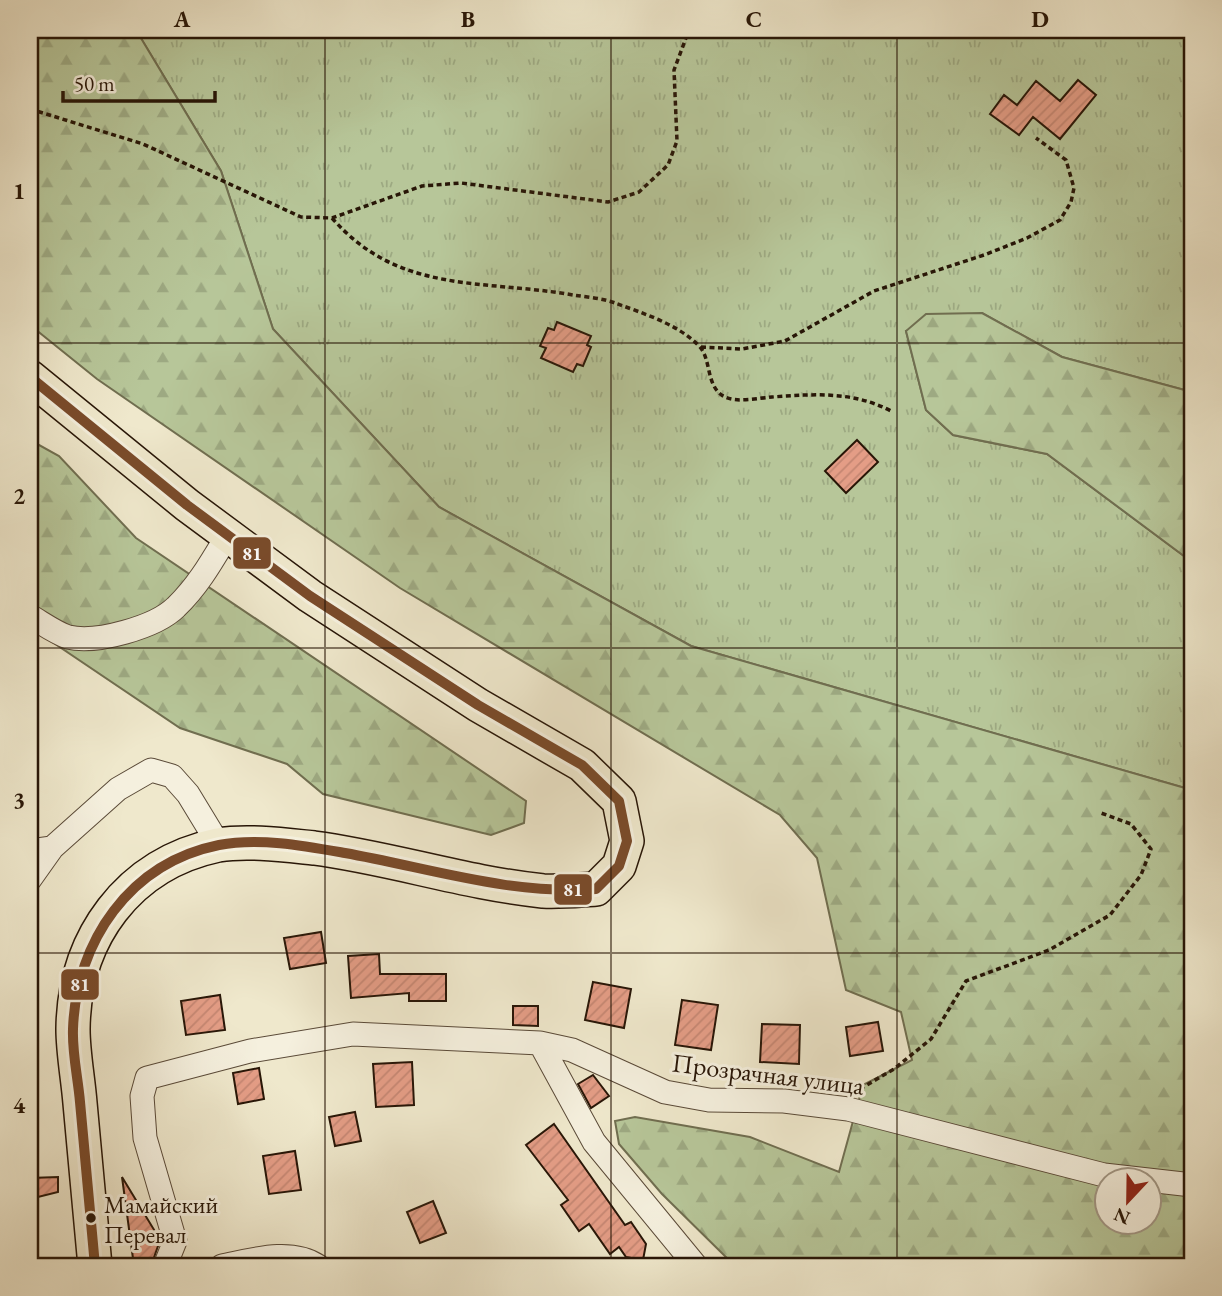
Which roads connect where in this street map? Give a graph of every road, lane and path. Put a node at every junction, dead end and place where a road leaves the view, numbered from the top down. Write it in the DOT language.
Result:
graph roads {
  1 [pos="689,30"];
  2 [pos="30,110"];
  3 [pos="1035,138"];
  4 [pos="332,218"];
  5 [pos="701,347"];
  6 [pos="30,377"];
  7 [pos="30,405"];
  8 [pos="891,411"];
  9 [pos="187,505"];
  10 [pos="226,536"];
  11 [pos="30,616"];
  12 [pos="1101,813"];
  13 [pos="219,845"];
  14 [pos="41,849"];
  15 [pos="30,878"];
  16 [pos="540,1043"];
  17 [pos="854,1111"];
  18 [pos="1192,1185"];
  19 [pos="95,1266"];
  20 [pos="165,1266"];
  21 [pos="222,1266"];
  22 [pos="318,1266"];
  23 [pos="696,1266"];
  1 -- 4 [label="path"];
  2 -- 4 [label="path"];
  3 -- 5 [label="path"];
  4 -- 5 [label="path"];
  5 -- 8 [label="path"];
  6 -- 9 [label="highway"];
  7 -- 9 [label="highway"];
  9 -- 10 [label="highway"];
  10 -- 11 [label="street"];
  10 -- 13 [label="highway"];
  12 -- 17 [label="path"];
  13 -- 14 [label="street"];
  13 -- 19 [label="highway"];
  14 -- 15 [label="street"];
  16 -- 17 [label="street, Прозрачная улица"];
  16 -- 20 [label="street, Прозрачная улица"];
  16 -- 23 [label="street"];
  17 -- 18 [label="street, Прозрачная улица"];
  21 -- 22 [label="street"];
}
